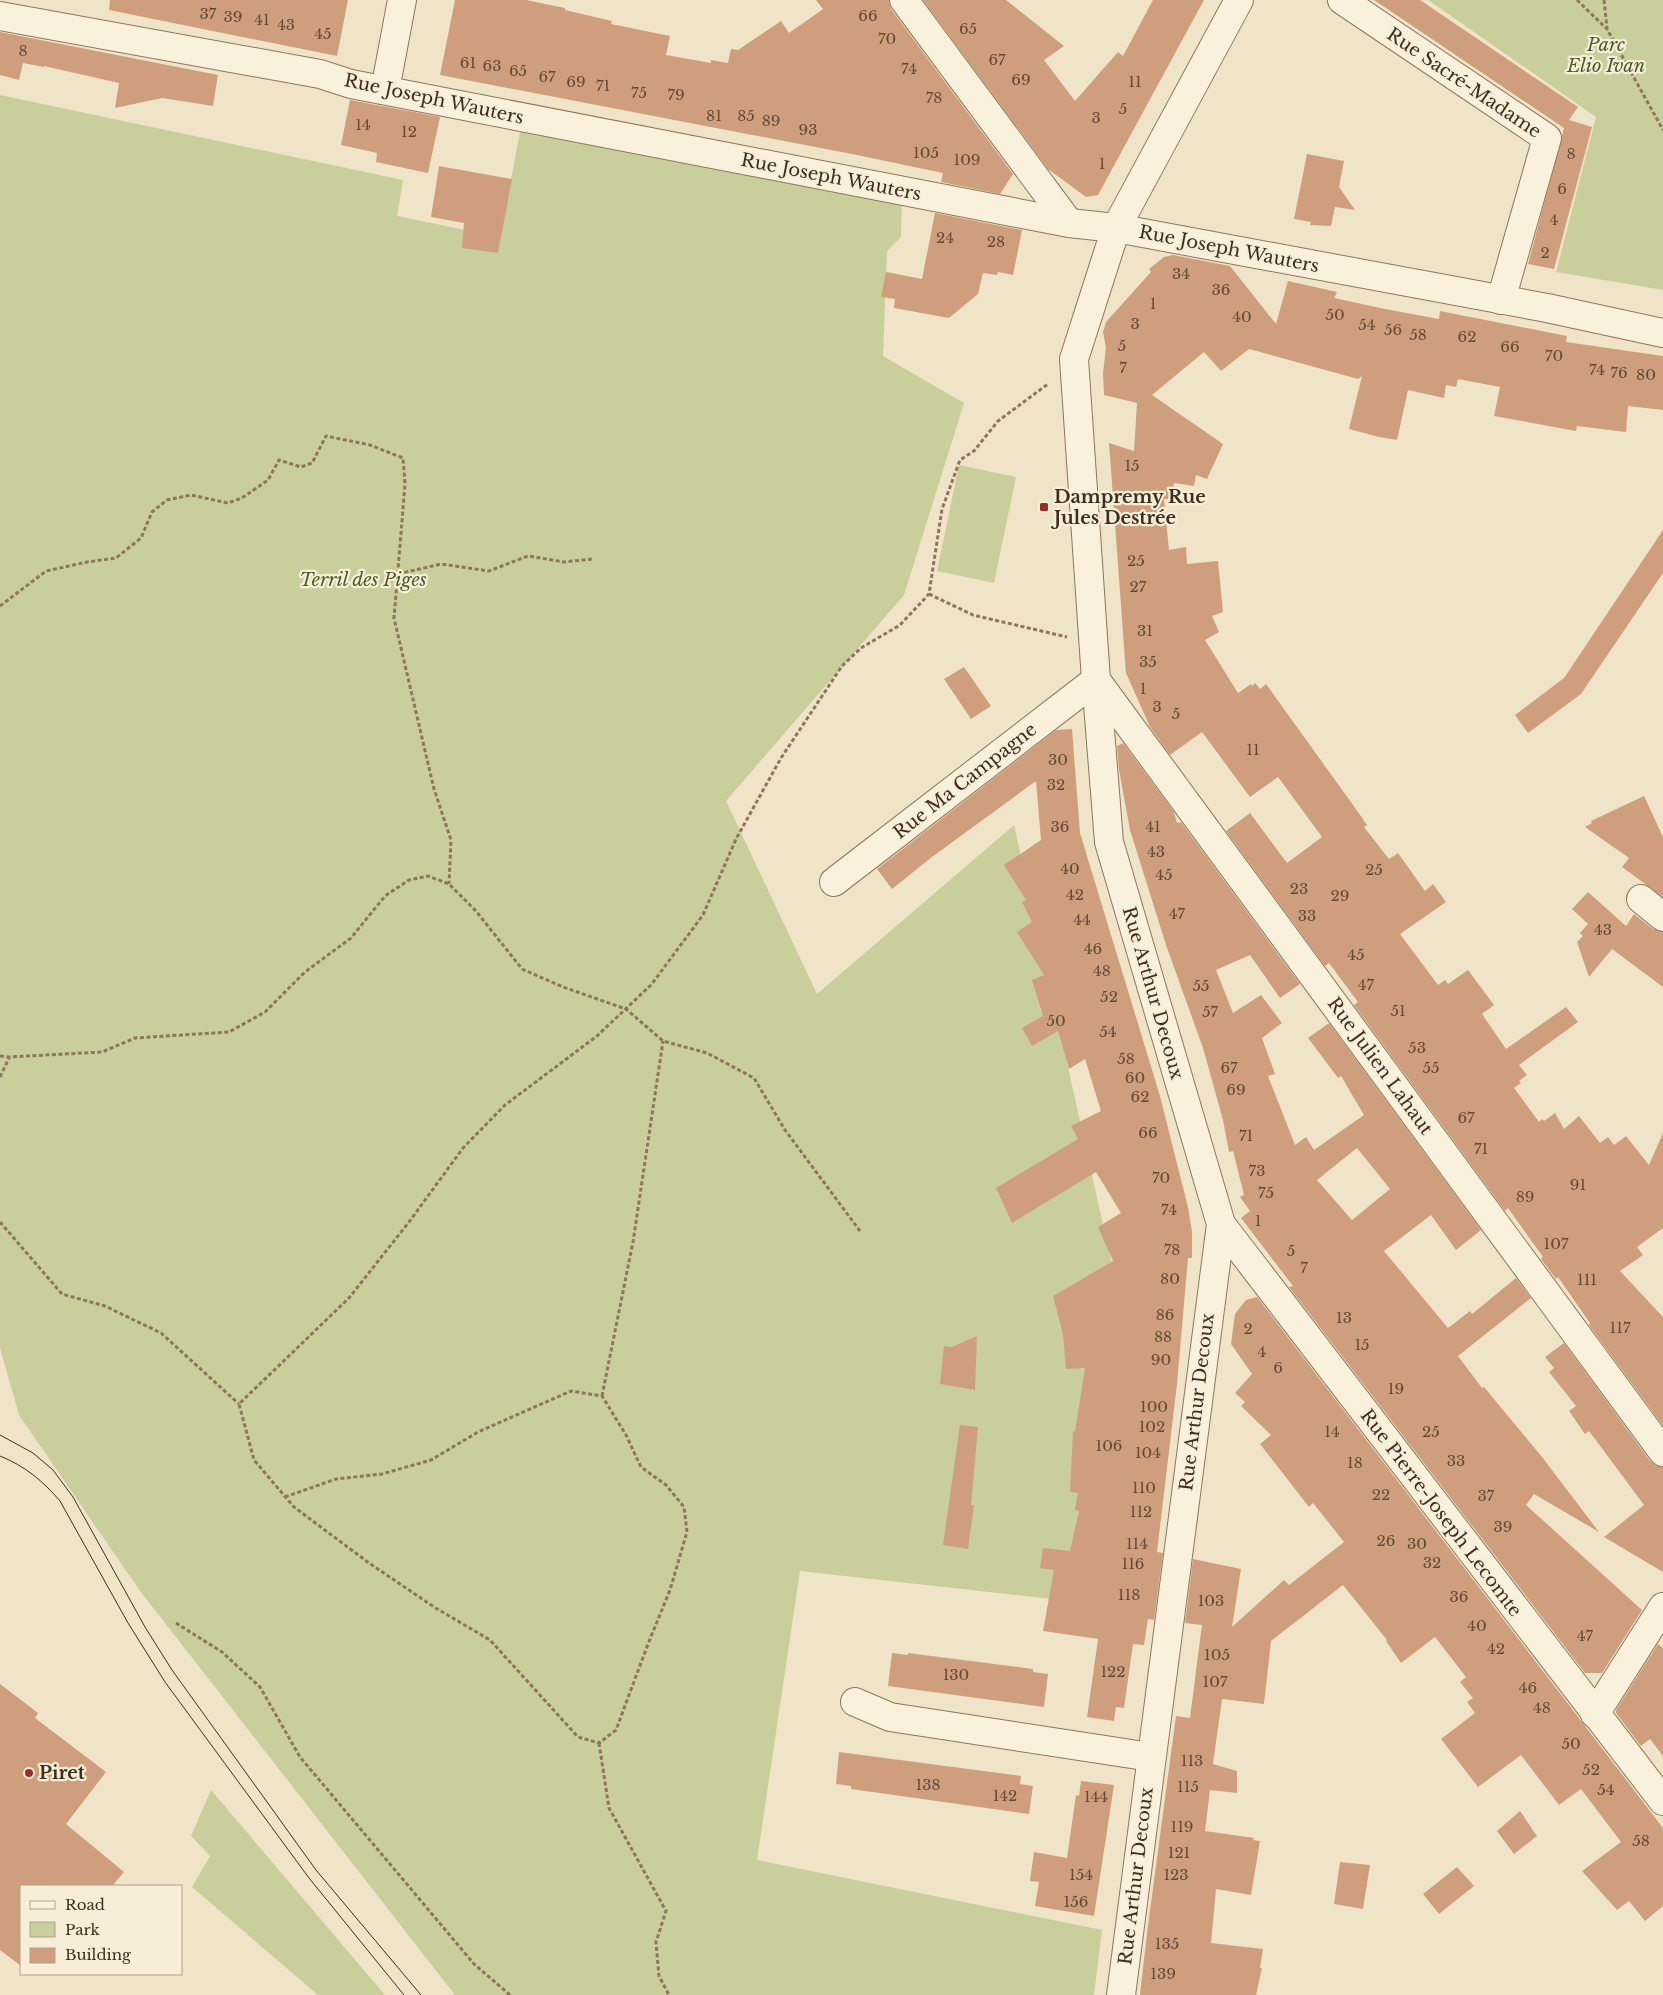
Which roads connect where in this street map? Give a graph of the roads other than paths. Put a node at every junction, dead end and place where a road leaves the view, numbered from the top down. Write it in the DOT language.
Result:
graph roads {
  1 [pos="402,0"];
  2 [pos="904,0"];
  3 [pos="1239,0"];
  4 [pos="1342,0"];
  5 [pos="0,16"];
  6 [pos="385,90"];
  7 [pos="1069,223"];
  8 [pos="1116,228"];
  9 [pos="1501,300"];
  10 [pos="1663,333"];
  11 [pos="1096,680"];
  12 [pos="834,882"];
  13 [pos="1641,899"];
  14 [pos="1663,918"];
  15 [pos="1221,1224"];
  16 [pos="1663,1452"];
  17 [pos="1663,1607"];
  18 [pos="855,1702"];
  19 [pos="1595,1714"];
  20 [pos="1151,1757"];
  21 [pos="1663,1801"];
  22 [pos="1121,1995"];
  1 -- 6 [label="street"];
  2 -- 7 [label="street"];
  3 -- 8 [label="street"];
  4 -- 9 [label="street, Rue Sacré-Madame"];
  5 -- 6 [label="street, Rue Joseph Wauters"];
  6 -- 7 [label="street, Rue Joseph Wauters"];
  7 -- 8 [label="street, Rue Joseph Wauters"];
  8 -- 9 [label="street, Rue Joseph Wauters"];
  8 -- 11 [label="street, Rue Arthur Decoux"];
  9 -- 10 [label="street, Rue Joseph Wauters"];
  11 -- 12 [label="street, Rue Ma Campagne"];
  11 -- 15 [label="street, Rue Arthur Decoux"];
  11 -- 16 [label="street, Rue Julien Lahaut"];
  13 -- 14 [label="street"];
  15 -- 19 [label="street, Rue Pierre-Joseph Lecomte"];
  15 -- 20 [label="street, Rue Arthur Decoux"];
  17 -- 19 [label="street"];
  18 -- 20 [label="street"];
  19 -- 21 [label="street, Rue Pierre-Joseph Lecomte"];
  20 -- 22 [label="street, Rue Arthur Decoux"];
}
